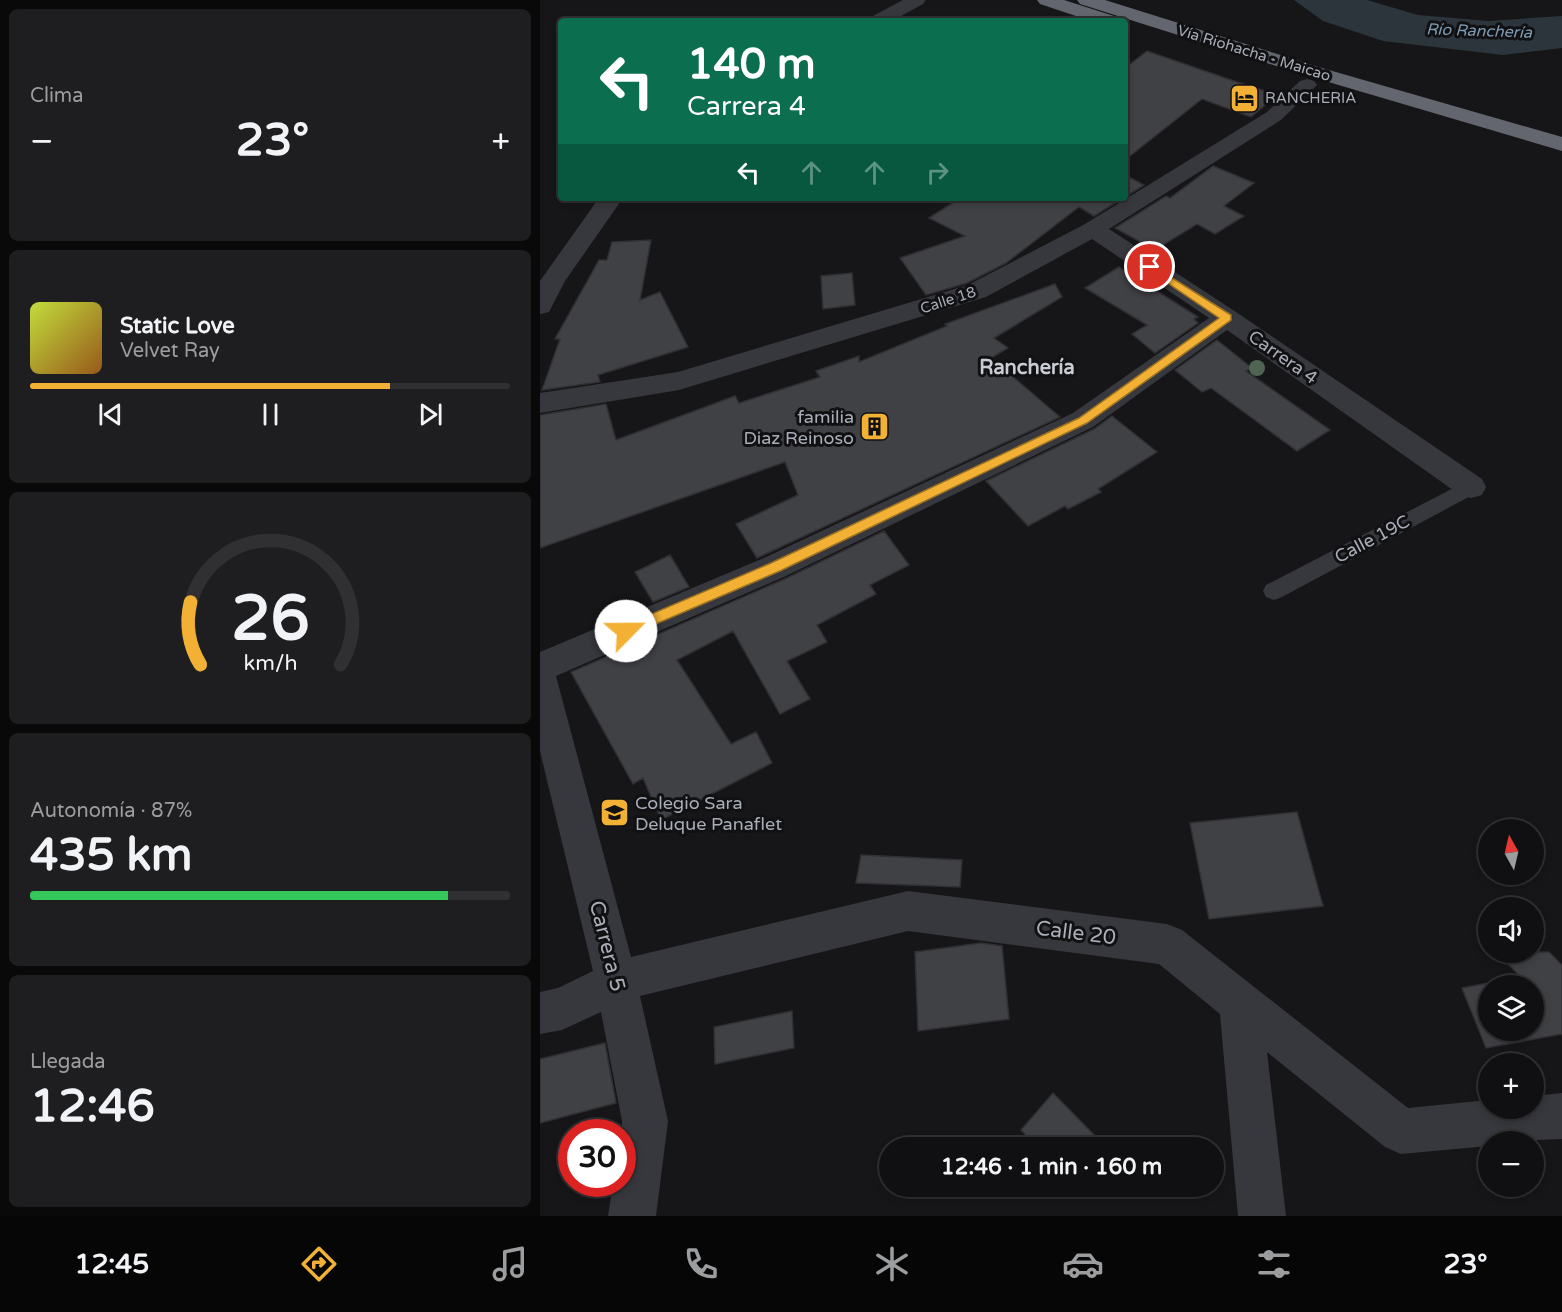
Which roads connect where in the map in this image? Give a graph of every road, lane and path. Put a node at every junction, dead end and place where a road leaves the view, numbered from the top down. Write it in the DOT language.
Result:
graph roads {
  1 [pos="917,0"];
  2 [pos="1046,0"];
  3 [pos="1086,0"];
  4 [pos="884,18"];
  5 [pos="1102,18"];
  6 [pos="1128,27"];
  7 [pos="1307,85"];
  8 [pos="1562,144"];
  9 [pos="1562,160"];
  10 [pos="609,201"];
  11 [pos="1093,229"];
  12 [pos="540,306"];
  13 [pos="1227,318"];
  14 [pos="540,403"];
  15 [pos="1471,487"];
  16 [pos="1274,591"];
  17 [pos="540,668"];
  18 [pos="540,678"];
  19 [pos="616,981"];
  20 [pos="1240,1003"];
  21 [pos="540,1013"];
  22 [pos="1562,1116"];
  23 [pos="632,1216"];
  24 [pos="1262,1216"];
  1 -- 4 [label="street"];
  2 -- 5 [label="highway"];
  3 -- 8 [label="highway, Vía Riohacha - Maicao"];
  6 -- 7 [label="highway, Vía Riohacha - Maicao"];
  7 -- 9 [label="highway, Vía Riohacha - Maicao"];
  7 -- 11 [label="street, Calle 18"];
  10 -- 12 [label="street"];
  11 -- 13 [label="street, Carrera 4"];
  11 -- 14 [label="street, Calle 18"];
  13 -- 15 [label="street, Carrera 4"];
  13 -- 17 [label="street"];
  15 -- 16 [label="lane, Calle 19C"];
  18 -- 19 [label="street, Carrera 5"];
  19 -- 20 [label="street, Calle 20"];
  19 -- 21 [label="street, Calle 20"];
  19 -- 23 [label="street, Carrera 5"];
  20 -- 22 [label="street, Calle 20"];
  20 -- 24 [label="street"];
}
